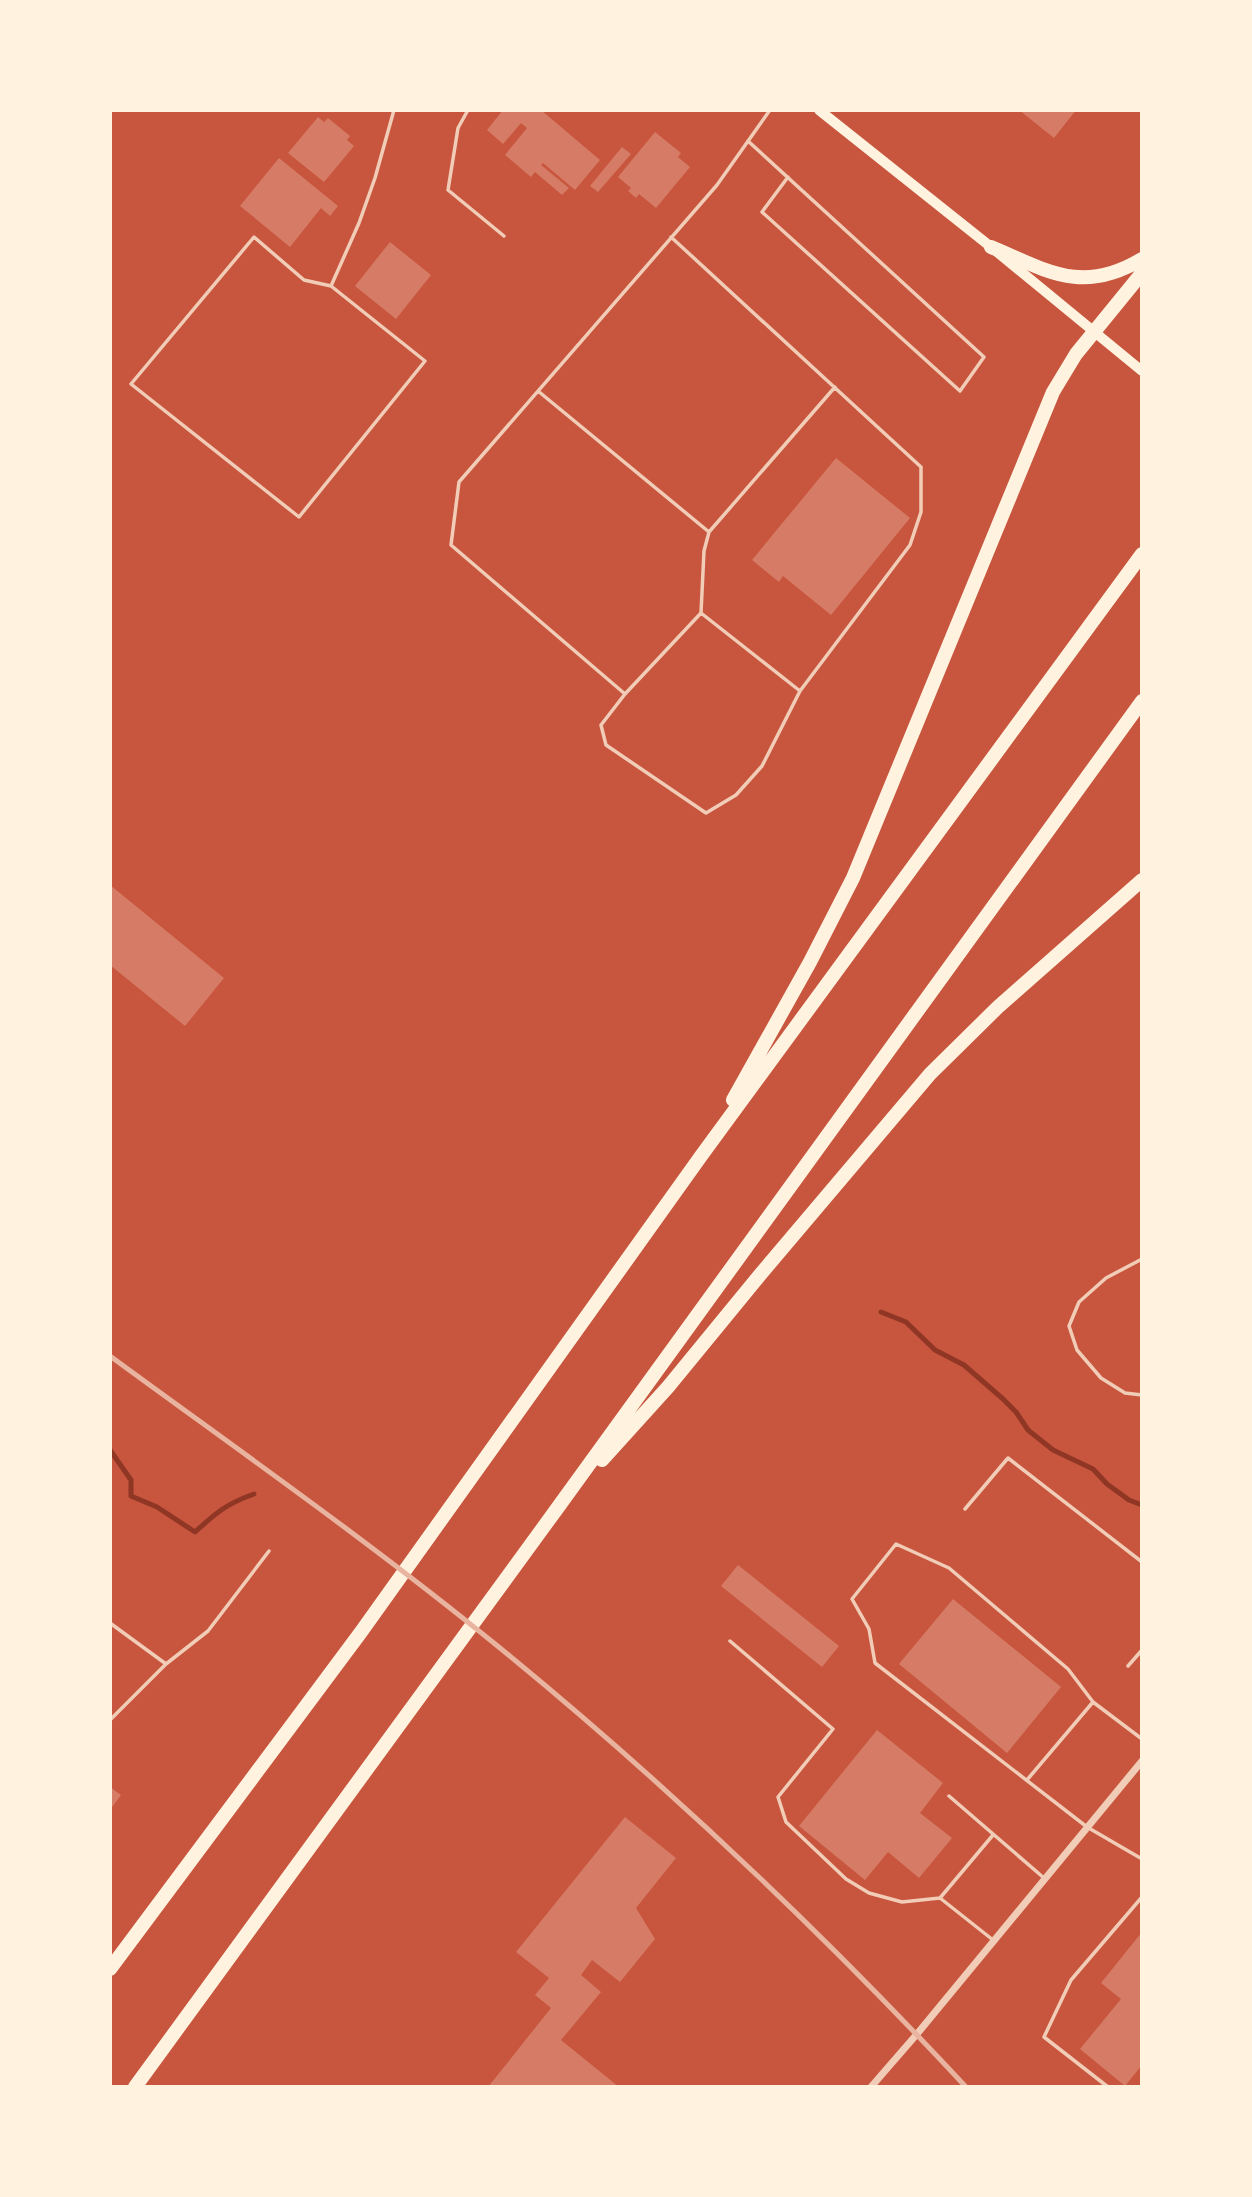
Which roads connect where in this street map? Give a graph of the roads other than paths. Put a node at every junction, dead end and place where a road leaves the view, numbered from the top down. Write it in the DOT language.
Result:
graph roads {
  1 [pos="394,110"];
  2 [pos="468,110"];
  3 [pos="770,110"];
  4 [pos="819,110"];
  5 [pos="748,141"];
  6 [pos="788,177"];
  7 [pos="504,236"];
  8 [pos="671,237"];
  9 [pos="990,247"];
  10 [pos="1142,259"];
  11 [pos="1142,273"];
  12 [pos="331,286"];
  13 [pos="1093,332"];
  14 [pos="1142,372"];
  15 [pos="835,387"];
  16 [pos="538,391"];
  17 [pos="709,532"];
  18 [pos="1142,554"];
  19 [pos="701,613"];
  20 [pos="800,691"];
  21 [pos="625,694"];
  22 [pos="1142,701"];
  23 [pos="1142,880"];
  24 [pos="701,1156"];
  25 [pos="1142,1259"];
  26 [pos="1142,1395"];
  27 [pos="965,1509"];
  28 [pos="556,1510"];
  29 [pos="269,1551"];
  30 [pos="1142,1562"];
  31 [pos="110,1623"];
  32 [pos="730,1641"];
  33 [pos="1142,1650"];
  34 [pos="166,1664"];
  35 [pos="1128,1666"];
  36 [pos="1093,1702"];
  37 [pos="110,1720"];
  38 [pos="1142,1740"];
  39 [pos="1142,1760"];
  40 [pos="1027,1780"];
  41 [pos="949,1796"];
  42 [pos="1087,1828"];
  43 [pos="993,1835"];
  44 [pos="1142,1859"];
  45 [pos="1044,1878"];
  46 [pos="1142,1897"];
  47 [pos="940,1898"];
  48 [pos="993,1940"];
  49 [pos="110,1969"];
  50 [pos="135,2087"];
  51 [pos="871,2087"];
  52 [pos="1108,2087"];
  1 -- 12 [label="lane"];
  2 -- 7 [label="lane"];
  3 -- 5 [label="lane"];
  4 -- 9 [label="main road"];
  5 -- 6 [label="lane"];
  5 -- 8 [label="lane"];
  6 -- 6 [label="lane"];
  8 -- 15 [label="lane"];
  8 -- 16 [label="lane"];
  9 -- 10 [label="highway"];
  9 -- 13 [label="main road"];
  11 -- 13 [label="highway"];
  12 -- 12 [label="lane"];
  13 -- 14 [label="main road"];
  13 -- 24 [label="highway"];
  15 -- 17 [label="lane"];
  15 -- 20 [label="lane"];
  16 -- 17 [label="lane"];
  16 -- 21 [label="lane"];
  17 -- 19 [label="lane"];
  18 -- 24 [label="highway"];
  19 -- 20 [label="lane"];
  19 -- 21 [label="lane"];
  20 -- 21 [label="lane"];
  22 -- 28 [label="highway"];
  23 -- 28 [label="highway"];
  24 -- 49 [label="highway"];
  25 -- 26 [label="lane"];
  27 -- 30 [label="lane"];
  28 -- 50 [label="highway"];
  29 -- 34 [label="lane"];
  31 -- 34 [label="lane"];
  32 -- 47 [label="lane"];
  33 -- 35 [label="lane"];
  34 -- 37 [label="lane"];
  36 -- 38 [label="lane"];
  36 -- 40 [label="lane"];
  36 -- 40 [label="lane"];
  39 -- 42 [label="street"];
  40 -- 42 [label="lane"];
  41 -- 43 [label="lane"];
  42 -- 44 [label="lane"];
  42 -- 45 [label="street"];
  43 -- 45 [label="lane"];
  43 -- 47 [label="lane"];
  45 -- 48 [label="street"];
  46 -- 52 [label="lane"];
  47 -- 48 [label="lane"];
  48 -- 51 [label="street"];
}
